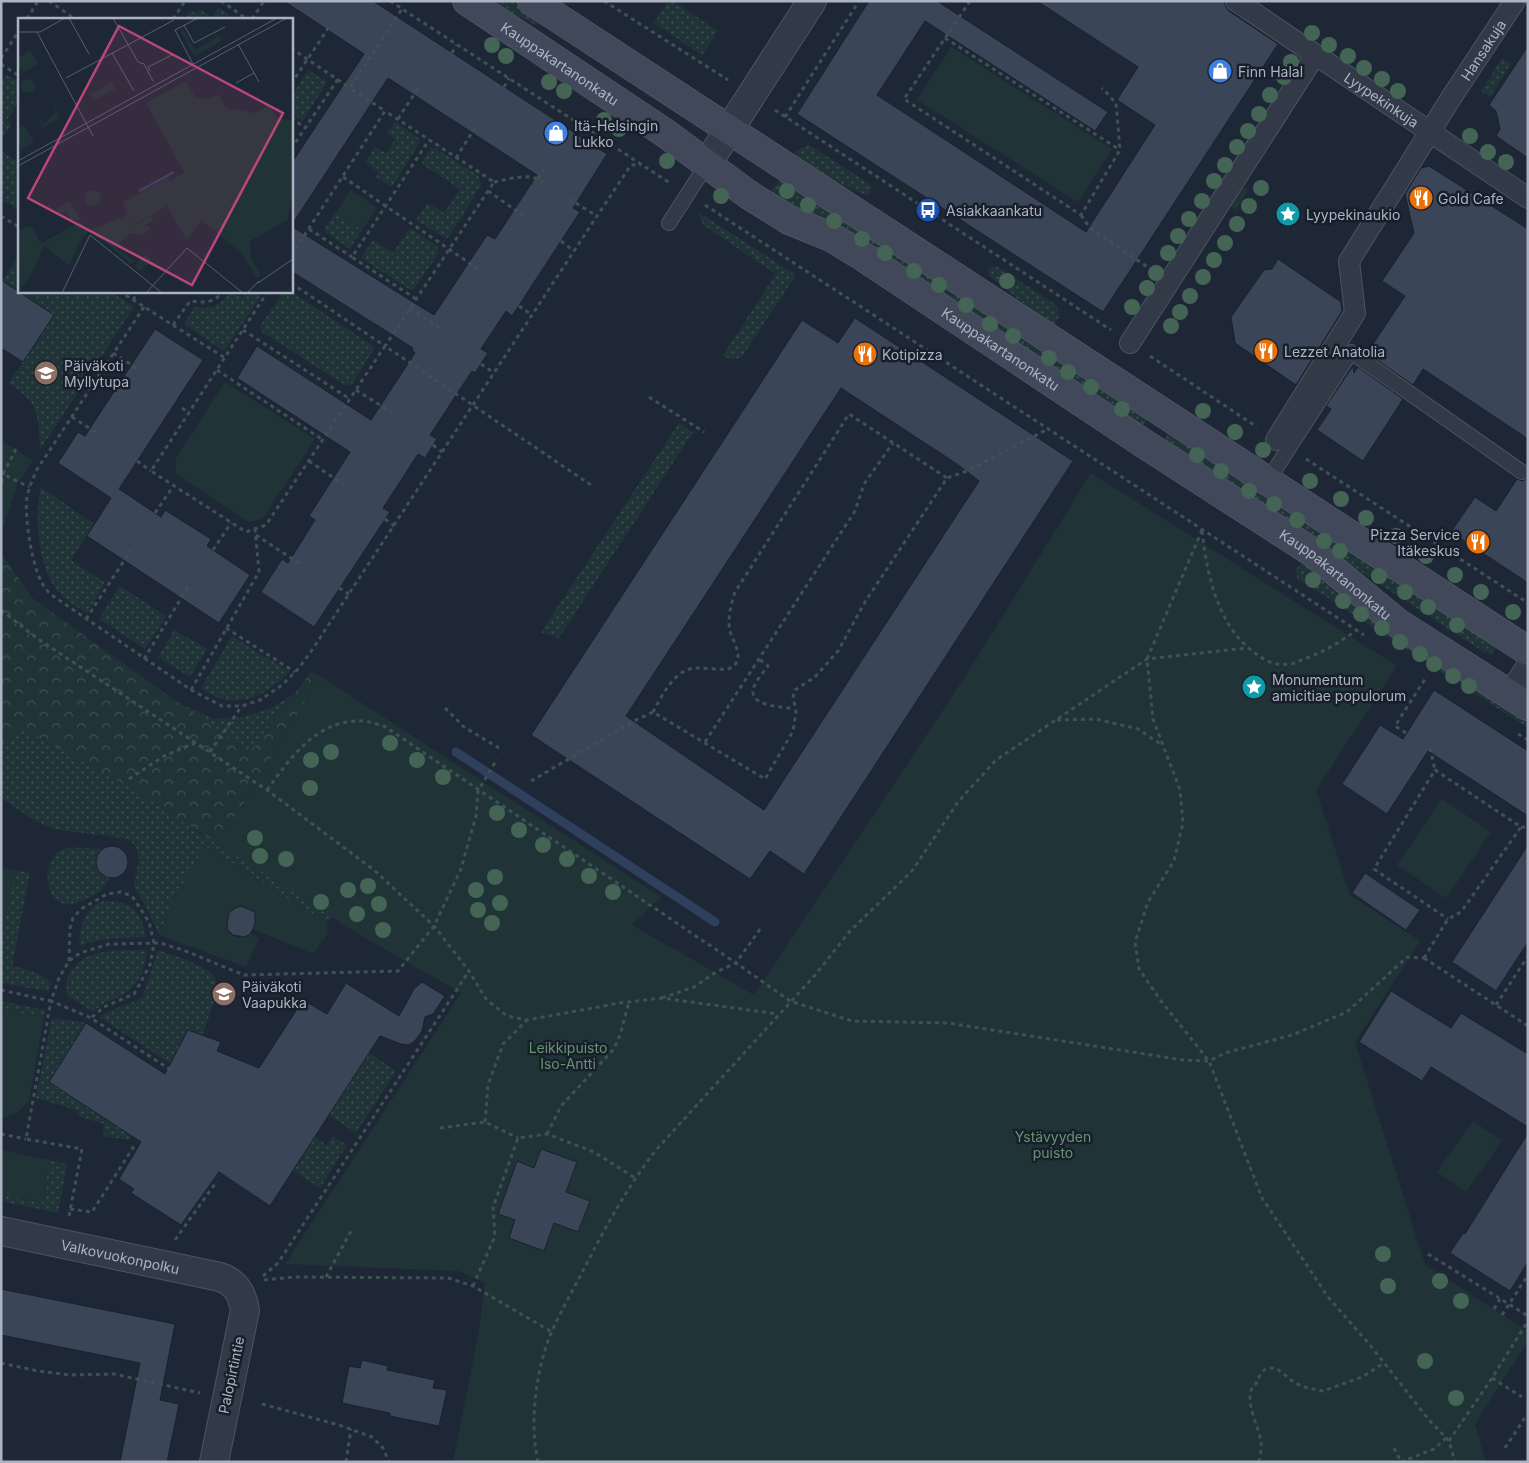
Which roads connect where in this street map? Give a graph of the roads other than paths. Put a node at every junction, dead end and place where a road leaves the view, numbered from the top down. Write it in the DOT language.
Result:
graph roads {
  1 [pos="467,1"];
  2 [pos="532,1"];
  3 [pos="812,1"];
  4 [pos="1236,1"];
  5 [pos="1515,1"];
  6 [pos="1316,55"];
  7 [pos="728,128"];
  8 [pos="1430,132"];
  9 [pos="707,164"];
  10 [pos="1528,198"];
  11 [pos="669,223"];
  12 [pos="1130,343"];
  13 [pos="1282,444"];
  14 [pos="1522,472"];
  15 [pos="1267,482"];
  16 [pos="1528,651"];
  17 [pos="1528,671"];
  18 [pos="1520,701"];
  19 [pos="1,1231"];
  20 [pos="238,1288"];
  21 [pos="214,1462"];
  1 -- 9 [label="main road, Kauppakartanonkatu"];
  2 -- 7 [label="main road"];
  3 -- 7 [label="street"];
  4 -- 6 [label="street, Lyypekinkuja"];
  5 -- 8 [label="street, Hansakuja"];
  6 -- 8 [label="street, Lyypekinkuja"];
  6 -- 12 [label="street"];
  7 -- 9 [label="street"];
  7 -- 15 [label="main road"];
  8 -- 10 [label="street, Lyypekinkuja"];
  8 -- 13 [label="street, Hansakuja"];
  9 -- 11 [label="lane"];
  9 -- 18 [label="main road, Kauppakartanonkatu"];
  13 -- 14 [label="lane"];
  13 -- 15 [label="lane"];
  15 -- 16 [label="main road"];
  17 -- 18 [label="street"];
  19 -- 20 [label="street, Valkovuokonpolku"];
  20 -- 21 [label="street, Palopirtintie"];
}
